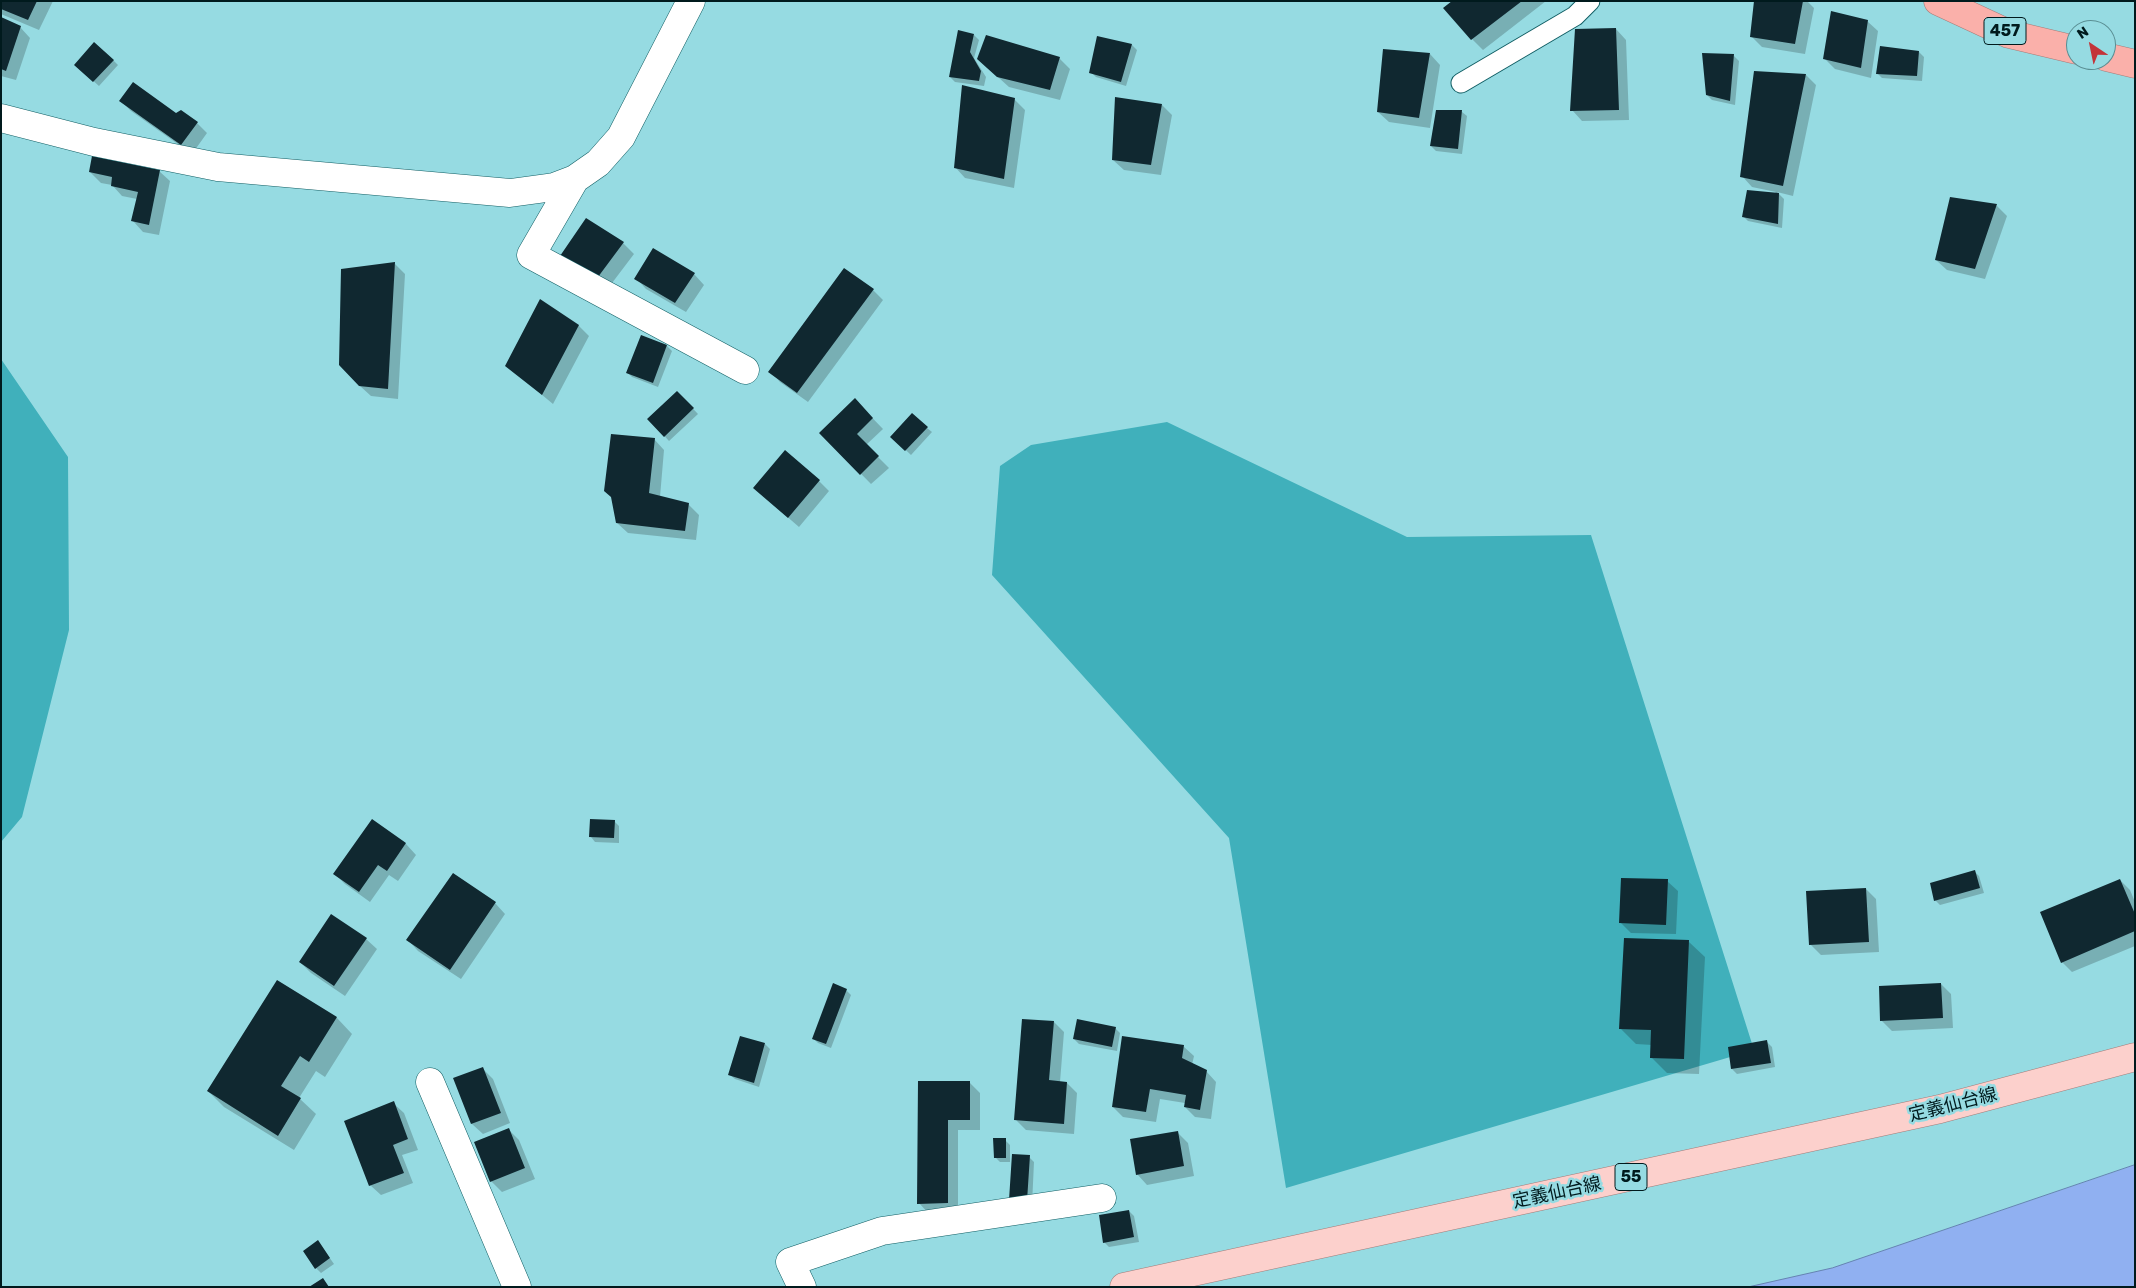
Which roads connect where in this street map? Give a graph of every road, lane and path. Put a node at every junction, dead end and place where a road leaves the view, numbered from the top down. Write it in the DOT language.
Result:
graph roads {
  1 [pos="691,1"];
  2 [pos="1590,1"];
  3 [pos="1938,1"];
  4 [pos="2066,48"];
  5 [pos="2116,59"];
  6 [pos="2135,64"];
  7 [pos="1461,83"];
  8 [pos="1,118"];
  9 [pos="575,179"];
  10 [pos="745,370"];
  11 [pos="2135,1057"];
  12 [pos="430,1082"];
  13 [pos="1102,1198"];
  14 [pos="517,1287"];
  15 [pos="802,1287"];
  16 [pos="1124,1287"];
  1 -- 9 [label="street"];
  2 -- 7 [label="lane"];
  3 -- 4 [label="highway, 457"];
  5 -- 6 [label="highway"];
  8 -- 9 [label="street"];
  9 -- 10 [label="street"];
  11 -- 16 [label="main road, 定義仙台線 / 55"];
  12 -- 14 [label="street"];
  13 -- 15 [label="street"];
}
